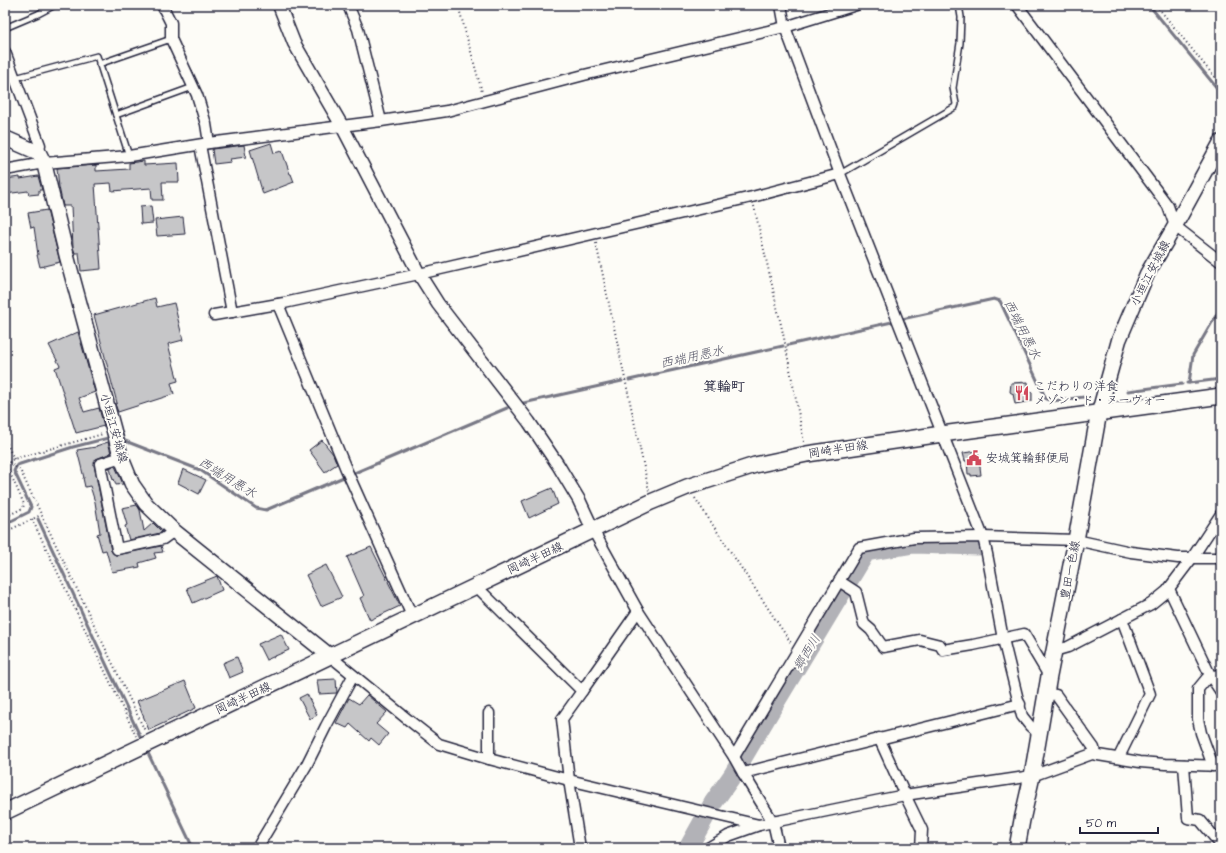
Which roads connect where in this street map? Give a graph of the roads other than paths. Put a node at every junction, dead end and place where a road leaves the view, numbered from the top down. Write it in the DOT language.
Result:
graph roads {
  1 [pos="55,5"];
  2 [pos="162,5"];
  3 [pos="278,5"];
  4 [pos="348,5"];
  5 [pos="782,5"];
  6 [pos="856,5"];
  7 [pos="959,5"];
  8 [pos="1017,5"];
  9 [pos="785,27"];
  10 [pos="5,28"];
  11 [pos="171,39"];
  12 [pos="5,52"];
  13 [pos="100,64"];
  14 [pos="15,78"];
  15 [pos="193,87"];
  16 [pos="116,114"];
  17 [pos="381,121"];
  18 [pos="342,126"];
  19 [pos="5,138"];
  20 [pos="1221,142"];
  21 [pos="205,144"];
  22 [pos="130,156"];
  23 [pos="41,158"];
  24 [pos="5,170"];
  25 [pos="840,174"];
  26 [pos="1176,226"];
  27 [pos="1221,262"];
  28 [pos="419,274"];
  29 [pos="278,304"];
  30 [pos="232,312"];
  31 [pos="214,315"];
  32 [pos="1221,396"];
  33 [pos="1099,412"];
  34 [pos="942,434"];
  35 [pos="121,457"];
  36 [pos="1221,514"];
  37 [pos="593,530"];
  38 [pos="174,531"];
  39 [pos="983,537"];
  40 [pos="1076,540"];
  41 [pos="1192,558"];
  42 [pos="1221,558"];
  43 [pos="840,581"];
  44 [pos="476,586"];
  45 [pos="1169,588"];
  46 [pos="638,611"];
  47 [pos="412,616"];
  48 [pos="1122,619"];
  49 [pos="1003,639"];
  50 [pos="1054,651"];
  51 [pos="330,656"];
  52 [pos="1221,674"];
  53 [pos="353,676"];
  54 [pos="1049,676"];
  55 [pos="1211,677"];
  56 [pos="582,691"];
  57 [pos="1221,692"];
  58 [pos="1046,694"];
  59 [pos="1020,704"];
  60 [pos="489,713"];
  61 [pos="1039,734"];
  62 [pos="879,738"];
  63 [pos="1095,754"];
  64 [pos="734,757"];
  65 [pos="1119,758"];
  66 [pos="489,759"];
  67 [pos="1184,765"];
  68 [pos="1217,766"];
  69 [pos="743,773"];
  70 [pos="1032,776"];
  71 [pos="569,780"];
  72 [pos="905,796"];
  73 [pos="5,812"];
  74 [pos="773,822"];
  75 [pos="759,825"];
  76 [pos="1221,845"];
  77 [pos="257,848"];
  78 [pos="580,848"];
  79 [pos="708,848"];
  80 [pos="779,848"];
  81 [pos="921,848"];
  82 [pos="1017,848"];
  1 -- 10 [label="lane"];
  2 -- 11 [label="street"];
  3 -- 18 [label="street"];
  4 -- 17 [label="street"];
  5 -- 9 [label="street"];
  6 -- 9 [label="street"];
  7 -- 25 [label="lane"];
  8 -- 26 [label="street"];
  9 -- 17 [label="street"];
  9 -- 25 [label="street"];
  11 -- 13 [label="lane"];
  11 -- 15 [label="street"];
  12 -- 14 [label="street"];
  13 -- 14 [label="lane"];
  13 -- 16 [label="lane"];
  14 -- 23 [label="street"];
  15 -- 16 [label="lane"];
  15 -- 21 [label="street"];
  16 -- 22 [label="lane"];
  17 -- 18 [label="street"];
  18 -- 21 [label="street"];
  18 -- 28 [label="street"];
  19 -- 23 [label="main road"];
  20 -- 26 [label="main road, 小垣江安城線"];
  21 -- 22 [label="street"];
  21 -- 30 [label="street"];
  22 -- 23 [label="street"];
  23 -- 24 [label="street"];
  23 -- 35 [label="main road, 小垣江安城線"];
  25 -- 28 [label="street"];
  25 -- 34 [label="street"];
  26 -- 27 [label="street"];
  26 -- 33 [label="main road, 小垣江安城線"];
  28 -- 29 [label="street"];
  28 -- 37 [label="street"];
  29 -- 30 [label="street"];
  29 -- 47 [label="street"];
  30 -- 31 [label="street"];
  32 -- 33 [label="main road"];
  33 -- 34 [label="main road, 岡崎半田線"];
  33 -- 40 [label="main road, 豊田一色線"];
  34 -- 37 [label="main road, 岡崎半田線"];
  34 -- 39 [label="street"];
  35 -- 38 [label="main road, 小垣江安城線"];
  35 -- 38 [label="street"];
  36 -- 41 [label="street"];
  37 -- 44 [label="main road, 岡崎半田線"];
  37 -- 46 [label="street"];
  38 -- 51 [label="main road, 小垣江安城線"];
  39 -- 40 [label="street"];
  39 -- 43 [label="street"];
  39 -- 49 [label="street"];
  40 -- 41 [label="street"];
  40 -- 50 [label="main road, 豊田一色線"];
  41 -- 42 [label="street"];
  41 -- 45 [label="street"];
  43 -- 49 [label="street"];
  43 -- 64 [label="street"];
  44 -- 47 [label="main road, 岡崎半田線"];
  44 -- 56 [label="street"];
  45 -- 48 [label="street"];
  45 -- 55 [label="street"];
  46 -- 56 [label="street"];
  46 -- 64 [label="street"];
  47 -- 51 [label="main road, 岡崎半田線"];
  48 -- 50 [label="street"];
  48 -- 65 [label="street"];
  49 -- 54 [label="street"];
  49 -- 59 [label="street"];
  50 -- 54 [label="main road, 豊田一色線"];
  51 -- 53 [label="street"];
  51 -- 73 [label="main road, 岡崎半田線"];
  52 -- 55 [label="street"];
  53 -- 66 [label="street"];
  53 -- 77 [label="street"];
  54 -- 58 [label="main road, 豊田一色線"];
  55 -- 57 [label="street"];
  55 -- 68 [label="street"];
  56 -- 71 [label="street"];
  58 -- 61 [label="main road, 豊田一色線"];
  58 -- 63 [label="street"];
  59 -- 61 [label="street"];
  59 -- 62 [label="street"];
  60 -- 66 [label="street"];
  61 -- 70 [label="main road, 豊田一色線"];
  62 -- 69 [label="street"];
  62 -- 72 [label="street"];
  63 -- 65 [label="street"];
  63 -- 70 [label="street"];
  64 -- 69 [label="street"];
  65 -- 67 [label="street"];
  66 -- 71 [label="street"];
  67 -- 68 [label="street"];
  67 -- 76 [label="street"];
  69 -- 74 [label="street"];
  70 -- 72 [label="street"];
  70 -- 82 [label="main road, 豊田一色線"];
  71 -- 75 [label="street"];
  71 -- 78 [label="street"];
  72 -- 74 [label="street"];
  72 -- 81 [label="street"];
  74 -- 75 [label="street"];
  74 -- 80 [label="street"];
  75 -- 79 [label="street"];
}
